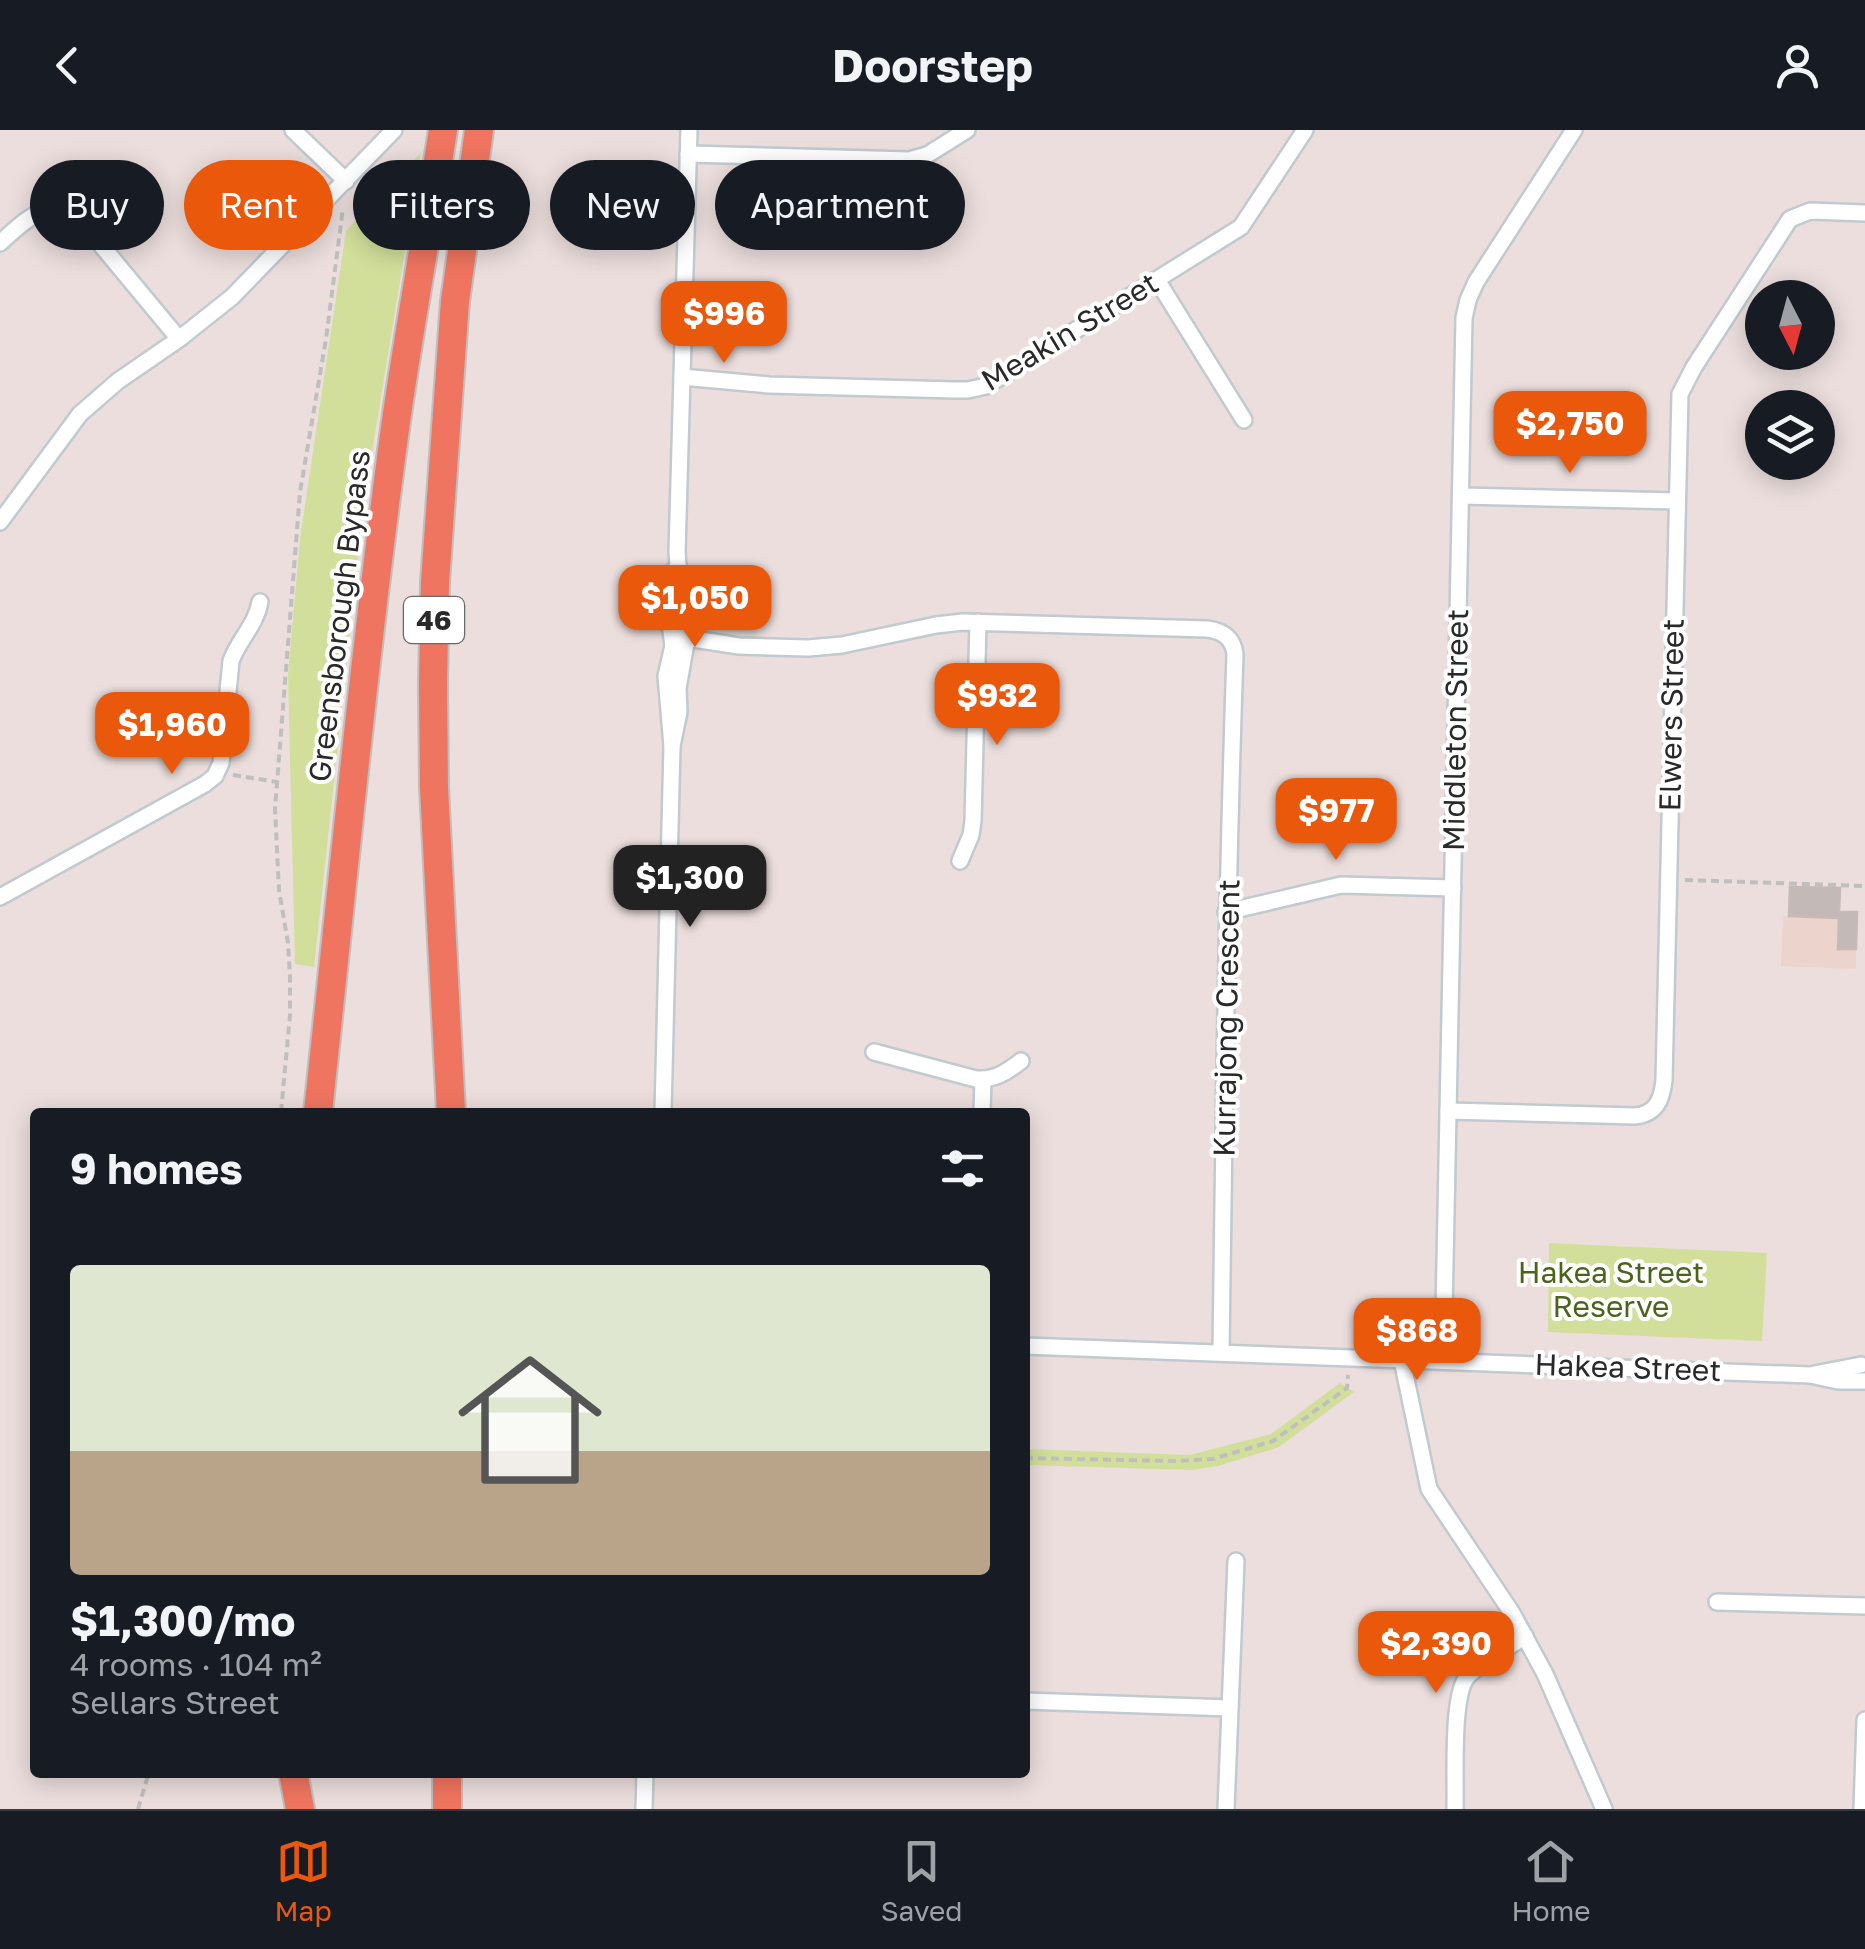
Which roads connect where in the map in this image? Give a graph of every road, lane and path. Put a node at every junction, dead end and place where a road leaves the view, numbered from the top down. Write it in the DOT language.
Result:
graph roads {
  1 [pos="293,130"];
  2 [pos="394,130"];
  3 [pos="444,130"];
  4 [pos="480,130"];
  5 [pos="689,130"];
  6 [pos="967,130"];
  7 [pos="1304,130"];
  8 [pos="1574,130"];
  9 [pos="688,154"];
  10 [pos="346,181"];
  11 [pos="1865,213"];
  12 [pos="0,243"];
  13 [pos="1157,280"];
  14 [pos="179,338"];
  15 [pos="682,383"];
  16 [pos="1244,420"];
  17 [pos="1462,496"];
  18 [pos="1677,501"];
  19 [pos="0,522"];
  20 [pos="260,602"];
  21 [pos="978,622"];
  22 [pos="682,645"];
  23 [pos="218,772"];
  24 [pos="278,782"];
  25 [pos="960,861"];
  26 [pos="1685,880"];
  27 [pos="1865,886"];
  28 [pos="1453,888"];
  29 [pos="0,897"];
  30 [pos="1226,912"];
  31 [pos="874,1052"];
  32 [pos="1021,1061"];
  33 [pos="983,1080"];
  34 [pos="281,1108"];
  35 [pos="318,1108"];
  36 [pos="452,1108"];
  37 [pos="663,1108"];
  38 [pos="982,1108"];
  39 [pos="1448,1111"];
  40 [pos="1030,1346"];
  41 [pos="1221,1353"];
  42 [pos="1402,1360"];
  43 [pos="1443,1361"];
  44 [pos="1864,1370"];
  45 [pos="1348,1375"];
  46 [pos="1030,1458"];
  47 [pos="1236,1561"];
  48 [pos="1717,1602"];
  49 [pos="1865,1606"];
  50 [pos="1525,1636"];
  51 [pos="1030,1701"];
  52 [pos="1230,1708"];
  53 [pos="1865,1720"];
  54 [pos="147,1778"];
  55 [pos="293,1778"];
  56 [pos="447,1778"];
  57 [pos="645,1778"];
  58 [pos="138,1809"];
  59 [pos="300,1809"];
  60 [pos="447,1809"];
  61 [pos="644,1809"];
  62 [pos="1226,1809"];
  63 [pos="1455,1809"];
  64 [pos="1604,1809"];
  65 [pos="1862,1809"];
  1 -- 10 [label="street"];
  2 -- 10 [label="street"];
  3 -- 35 [label="highway, Greensborough Bypass / 46"];
  4 -- 36 [label="highway, 46"];
  5 -- 9 [label="street"];
  6 -- 9 [label="street"];
  7 -- 13 [label="street, Meakin Street"];
  8 -- 17 [label="street, Middleton Street"];
  9 -- 15 [label="street"];
  10 -- 14 [label="street"];
  10 -- 24 [label="path"];
  11 -- 18 [label="street, Elwers Street"];
  12 -- 14 [label="street"];
  13 -- 15 [label="street, Meakin Street"];
  13 -- 16 [label="street"];
  14 -- 19 [label="street"];
  15 -- 22 [label="street"];
  17 -- 18 [label="street"];
  17 -- 28 [label="street, Middleton Street"];
  18 -- 39 [label="street, Elwers Street"];
  20 -- 23 [label="street"];
  21 -- 22 [label="street, Kurrajong Crescent"];
  21 -- 25 [label="street"];
  21 -- 30 [label="street, Kurrajong Crescent"];
  22 -- 37 [label="street"];
  23 -- 24 [label="path"];
  23 -- 29 [label="street"];
  24 -- 34 [label="path"];
  26 -- 27 [label="path"];
  28 -- 30 [label="street"];
  28 -- 39 [label="street, Middleton Street"];
  30 -- 41 [label="street, Kurrajong Crescent"];
  31 -- 33 [label="street"];
  32 -- 33 [label="street"];
  33 -- 38 [label="street"];
  39 -- 43 [label="street, Middleton Street"];
  40 -- 41 [label="street, Hakea Street"];
  41 -- 42 [label="street, Hakea Street"];
  42 -- 43 [label="street, Hakea Street"];
  42 -- 50 [label="street"];
  43 -- 44 [label="street, Hakea Street"];
  45 -- 46 [label="path"];
  47 -- 52 [label="street"];
  48 -- 49 [label="street"];
  50 -- 63 [label="street"];
  50 -- 64 [label="street"];
  51 -- 52 [label="street"];
  52 -- 62 [label="street"];
  53 -- 65 [label="street"];
  54 -- 58 [label="path"];
  55 -- 59 [label="highway"];
  56 -- 60 [label="highway"];
  57 -- 61 [label="street"];
}
